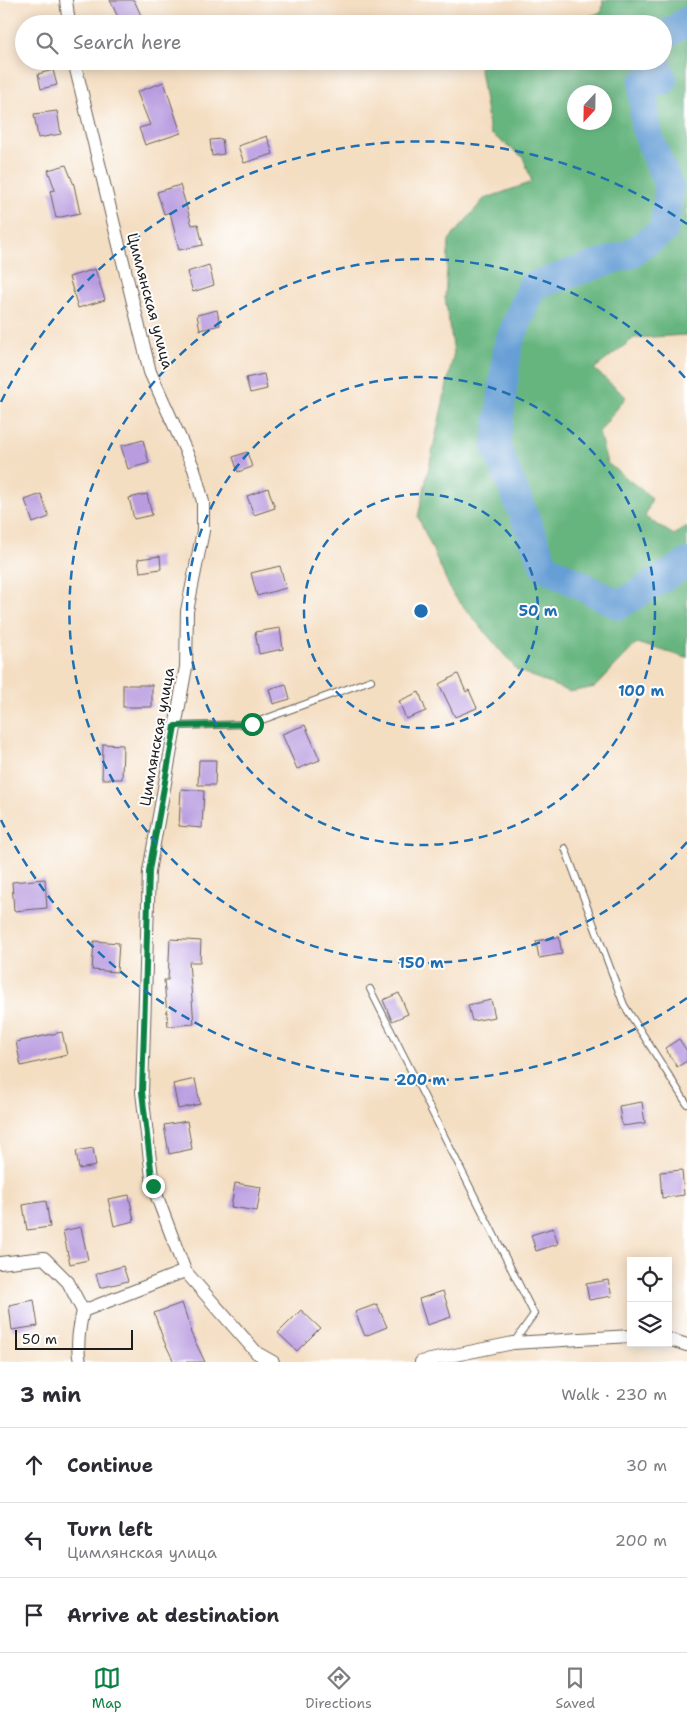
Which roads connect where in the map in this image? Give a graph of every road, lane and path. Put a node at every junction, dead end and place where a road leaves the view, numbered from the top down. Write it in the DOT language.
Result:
graph roads {
  1 [pos="66,0"];
  2 [pos="68,15"];
  3 [pos="76,70"];
  4 [pos="371,680"];
  5 [pos="175,726"];
  6 [pos="565,848"];
  7 [pos="370,989"];
  8 [pos="687,1104"];
  9 [pos="0,1262"];
  10 [pos="185,1271"];
  11 [pos="83,1311"];
  12 [pos="627,1336"];
  13 [pos="672,1340"];
  14 [pos="513,1343"];
  15 [pos="687,1345"];
  16 [pos="80,1362"];
  17 [pos="272,1362"];
  18 [pos="422,1362"];
  1 -- 2 [label="street"];
  3 -- 5 [label="street, Цимлянская улица"];
  4 -- 5 [label="lane"];
  5 -- 10 [label="street, Цимлянская улица"];
  6 -- 8 [label="lane"];
  7 -- 14 [label="lane"];
  9 -- 11 [label="street"];
  10 -- 11 [label="street"];
  10 -- 17 [label="street"];
  11 -- 16 [label="street"];
  12 -- 14 [label="street"];
  13 -- 15 [label="street"];
  14 -- 18 [label="street"];
}
